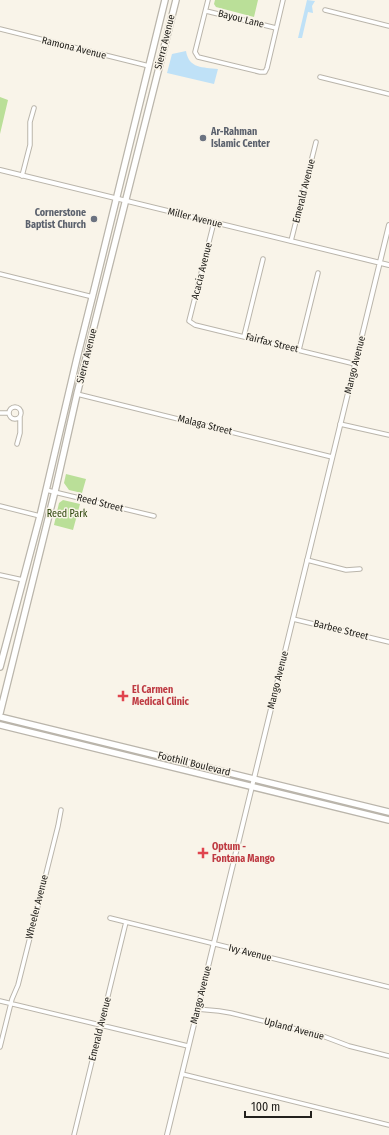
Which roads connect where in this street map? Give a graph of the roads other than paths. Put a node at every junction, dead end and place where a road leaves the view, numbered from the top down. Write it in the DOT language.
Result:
graph roads {
  1 [pos="165,0"];
  2 [pos="176,0"];
  3 [pos="208,0"];
  4 [pos="283,0"];
  5 [pos="325,10"];
  6 [pos="206,11"];
  7 [pos="389,26"];
  8 [pos="276,28"];
  9 [pos="0,29"];
  10 [pos="149,66"];
  11 [pos="320,77"];
  12 [pos="389,94"];
  13 [pos="34,108"];
  14 [pos="316,142"];
  15 [pos="0,170"];
  16 [pos="22,176"];
  17 [pos="117,198"];
  18 [pos="126,200"];
  19 [pos="214,222"];
  20 [pos="389,225"];
  21 [pos="291,241"];
  22 [pos="263,259"];
  23 [pos="379,263"];
  24 [pos="389,265"];
  25 [pos="318,273"];
  26 [pos="0,274"];
  27 [pos="92,297"];
  28 [pos="189,321"];
  29 [pos="244,336"];
  30 [pos="299,350"];
  31 [pos="355,364"];
  32 [pos="77,394"];
  33 [pos="0,413"];
  34 [pos="8,413"];
  35 [pos="20,417"];
  36 [pos="340,424"];
  37 [pos="389,435"];
  38 [pos="17,444"];
  39 [pos="332,457"];
  40 [pos="46,490"];
  41 [pos="55,492"];
  42 [pos="0,506"];
  43 [pos="40,516"];
  44 [pos="154,516"];
  45 [pos="307,560"];
  46 [pos="360,569"];
  47 [pos="0,575"];
  48 [pos="23,580"];
  49 [pos="293,619"];
  50 [pos="389,642"];
  51 [pos="3,643"];
  52 [pos="0,667"];
  53 [pos="0,715"];
  54 [pos="0,725"];
  55 [pos="254,779"];
  56 [pos="252,786"];
  57 [pos="369,807"];
  58 [pos="61,810"];
  59 [pos="389,812"];
  60 [pos="367,814"];
  61 [pos="389,820"];
  62 [pos="110,918"];
  63 [pos="126,922"];
  64 [pos="214,944"];
  65 [pos="389,987"];
  66 [pos="0,1001"];
  67 [pos="11,1004"];
  68 [pos="197,1009"];
  69 [pos="101,1026"];
  70 [pos="188,1046"];
  71 [pos="0,1047"];
  72 [pos="389,1056"];
  73 [pos="182,1074"];
  74 [pos="389,1125"];
  75 [pos="74,1135"];
  76 [pos="166,1135"];
  1 -- 10 [label="main road, Sierra Avenue"];
  2 -- 18 [label="main road, Sierra Avenue"];
  3 -- 6 [label="street"];
  4 -- 8 [label="street"];
  5 -- 7 [label="street"];
  6 -- 8 [label="street, Bayou Lane"];
  6 -- 8 [label="street"];
  9 -- 10 [label="street, Ramona Avenue"];
  10 -- 17 [label="main road, Sierra Avenue"];
  11 -- 12 [label="street"];
  13 -- 16 [label="street"];
  14 -- 21 [label="street, Emerald Avenue"];
  15 -- 16 [label="street, Miller Avenue"];
  16 -- 17 [label="street, Miller Avenue"];
  17 -- 18 [label="street, Miller Avenue"];
  17 -- 27 [label="main road, Sierra Avenue"];
  18 -- 19 [label="street, Miller Avenue"];
  18 -- 32 [label="main road, Sierra Avenue"];
  19 -- 21 [label="street, Miller Avenue"];
  19 -- 28 [label="street, Acacia Avenue"];
  20 -- 23 [label="street, Mango Avenue"];
  21 -- 23 [label="street, Miller Avenue"];
  22 -- 29 [label="street"];
  23 -- 24 [label="street, Miller Avenue"];
  23 -- 31 [label="street, Mango Avenue"];
  25 -- 30 [label="street"];
  26 -- 27 [label="street"];
  27 -- 40 [label="main road, Sierra Avenue"];
  28 -- 29 [label="street, Fairfax Street"];
  29 -- 30 [label="street, Fairfax Street"];
  30 -- 31 [label="street, Fairfax Street"];
  31 -- 36 [label="street, Mango Avenue"];
  32 -- 39 [label="street, Malaga Street"];
  32 -- 41 [label="main road, Sierra Avenue"];
  33 -- 34 [label="street"];
  34 -- 35 [label="street"];
  34 -- 35 [label="street"];
  35 -- 38 [label="street"];
  36 -- 37 [label="street"];
  36 -- 39 [label="street, Mango Avenue"];
  39 -- 45 [label="street, Mango Avenue"];
  40 -- 41 [label="street, Reed Street"];
  40 -- 43 [label="main road, Sierra Avenue"];
  41 -- 44 [label="street, Reed Street"];
  41 -- 53 [label="main road, Sierra Avenue"];
  42 -- 43 [label="street"];
  43 -- 48 [label="main road, Sierra Avenue"];
  45 -- 46 [label="street"];
  45 -- 49 [label="street, Mango Avenue"];
  47 -- 48 [label="street"];
  48 -- 51 [label="main road, Sierra Avenue"];
  49 -- 50 [label="street, Barbee Street"];
  49 -- 55 [label="street, Mango Avenue"];
  51 -- 52 [label="main road, Sierra Avenue"];
  53 -- 55 [label="main road, Foothill Boulevard"];
  54 -- 56 [label="main road, Foothill Boulevard"];
  55 -- 56 [label="street, Mango Avenue"];
  55 -- 57 [label="main road, Foothill Boulevard"];
  56 -- 60 [label="main road, Foothill Boulevard"];
  56 -- 64 [label="street, Mango Avenue"];
  57 -- 59 [label="main road, Foothill Boulevard"];
  57 -- 60 [label="main road"];
  58 -- 67 [label="street, Wheeler Avenue"];
  60 -- 61 [label="main road"];
  62 -- 63 [label="street, Ivy Avenue"];
  63 -- 64 [label="street, Ivy Avenue"];
  63 -- 69 [label="street, Emerald Avenue"];
  64 -- 65 [label="street, Ivy Avenue"];
  64 -- 68 [label="street, Mango Avenue"];
  66 -- 67 [label="street"];
  67 -- 69 [label="street"];
  67 -- 71 [label="street, Wheeler Avenue"];
  68 -- 70 [label="street, Mango Avenue"];
  68 -- 72 [label="street, Upland Avenue"];
  69 -- 70 [label="street"];
  69 -- 75 [label="street, Emerald Avenue"];
  70 -- 73 [label="street, Mango Avenue"];
  73 -- 74 [label="street"];
  73 -- 76 [label="street, Mango Avenue"];
}
